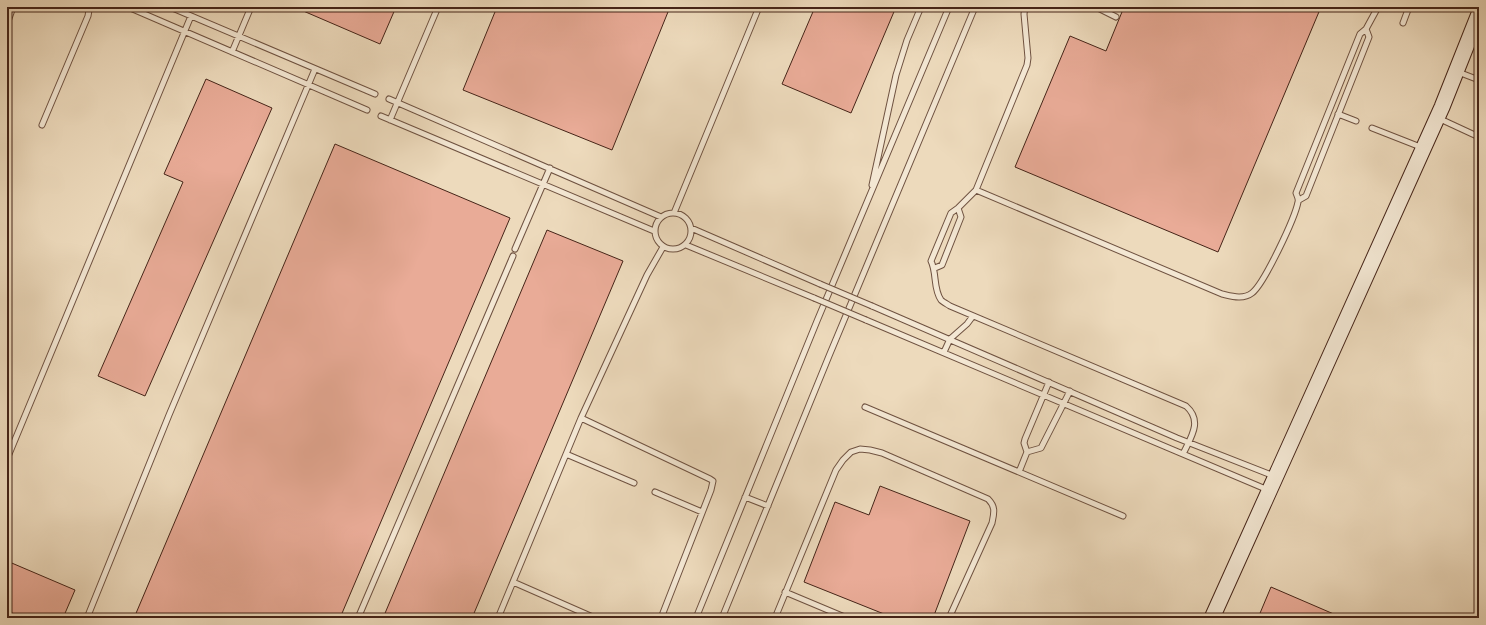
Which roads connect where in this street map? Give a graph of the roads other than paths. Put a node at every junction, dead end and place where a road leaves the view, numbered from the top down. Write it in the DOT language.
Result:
graph roads {
  1 [pos="13,7"];
  2 [pos="88,7"];
  3 [pos="128,7"];
  4 [pos="170,7"];
  5 [pos="251,7"];
  6 [pos="438,7"];
  7 [pos="759,7"];
  8 [pos="921,7"];
  9 [pos="950,7"];
  10 [pos="974,7"];
  11 [pos="1025,7"];
  12 [pos="1096,7"];
  13 [pos="1378,7"];
  14 [pos="1409,7"];
  15 [pos="1479,14"];
  16 [pos="191,16"];
  17 [pos="1116,17"];
  18 [pos="1403,23"];
  19 [pos="7,24"];
  20 [pos="1366,29"];
  21 [pos="184,31"];
  22 [pos="239,37"];
  23 [pos="232,52"];
  24 [pos="315,69"];
  25 [pos="1456,71"];
  26 [pos="1479,80"];
  27 [pos="308,86"];
  28 [pos="375,94"];
  29 [pos="389,100"];
  30 [pos="397,103"];
  31 [pos="367,110"];
  32 [pos="1338,114"];
  33 [pos="381,116"];
  34 [pos="1437,117"];
  35 [pos="390,120"];
  36 [pos="1356,122"];
  37 [pos="42,125"];
  38 [pos="1372,128"];
  39 [pos="1479,137"];
  40 [pos="1423,148"];
  41 [pos="550,168"];
  42 [pos="543,185"];
  43 [pos="976,190"];
  44 [pos="871,194"];
  45 [pos="1299,200"];
  46 [pos="958,208"];
  47 [pos="674,213"];
  48 [pos="661,217"];
  49 [pos="691,228"];
  50 [pos="654,232"];
  51 [pos="686,245"];
  52 [pos="663,247"];
  53 [pos="516,249"];
  54 [pos="513,256"];
  55 [pos="935,268"];
  56 [pos="973,316"];
  57 [pos="950,339"];
  58 [pos="944,352"];
  59 [pos="1049,382"];
  60 [pos="1070,391"];
  61 [pos="1044,395"];
  62 [pos="1064,404"];
  63 [pos="865,407"];
  64 [pos="581,418"];
  65 [pos="1189,442"];
  66 [pos="1027,452"];
  67 [pos="566,454"];
  68 [pos="1183,454"];
  69 [pos="7,459"];
  70 [pos="1019,472"];
  71 [pos="1275,476"];
  72 [pos="634,483"];
  73 [pos="1269,490"];
  74 [pos="655,492"];
  75 [pos="745,497"];
  76 [pos="768,506"];
  77 [pos="702,512"];
  78 [pos="1123,516"];
  79 [pos="513,582"];
  80 [pos="785,592"];
  81 [pos="87,618"];
  82 [pos="358,618"];
  83 [pos="498,618"];
  84 [pos="596,618"];
  85 [pos="661,618"];
  86 [pos="696,618"];
  87 [pos="722,618"];
  88 [pos="775,618"];
  89 [pos="847,618"];
  90 [pos="949,618"];
  91 [pos="1212,618"];
  1 -- 19 [label="lane"];
  2 -- 37 [label="lane"];
  3 -- 21 [label="lane"];
  4 -- 16 [label="lane"];
  5 -- 22 [label="lane"];
  6 -- 30 [label="lane"];
  7 -- 47 [label="lane"];
  8 -- 44 [label="lane"];
  9 -- 44 [label="lane"];
  10 -- 76 [label="lane"];
  11 -- 43 [label="lane"];
  12 -- 17 [label="lane"];
  13 -- 20 [label="lane"];
  14 -- 18 [label="lane"];
  15 -- 25 [label="street"];
  16 -- 21 [label="lane"];
  16 -- 22 [label="lane"];
  20 -- 32 [label="lane"];
  20 -- 45 [label="lane"];
  21 -- 23 [label="lane"];
  21 -- 69 [label="lane"];
  22 -- 23 [label="lane"];
  22 -- 24 [label="lane"];
  23 -- 27 [label="lane"];
  24 -- 27 [label="lane"];
  24 -- 28 [label="lane"];
  25 -- 26 [label="lane"];
  25 -- 34 [label="street"];
  27 -- 31 [label="lane"];
  27 -- 81 [label="lane"];
  29 -- 30 [label="lane"];
  30 -- 35 [label="lane"];
  30 -- 41 [label="lane"];
  32 -- 36 [label="lane"];
  32 -- 45 [label="lane"];
  33 -- 35 [label="lane"];
  34 -- 39 [label="lane"];
  34 -- 40 [label="street"];
  35 -- 42 [label="lane"];
  38 -- 40 [label="lane"];
  40 -- 71 [label="street"];
  41 -- 42 [label="lane"];
  41 -- 48 [label="lane"];
  42 -- 50 [label="lane"];
  42 -- 53 [label="lane"];
  43 -- 45 [label="lane"];
  43 -- 46 [label="lane"];
  44 -- 75 [label="lane"];
  46 -- 55 [label="lane"];
  46 -- 55 [label="lane"];
  47 -- 48 [label="lane"];
  47 -- 49 [label="lane"];
  48 -- 50 [label="lane"];
  49 -- 51 [label="lane"];
  49 -- 57 [label="lane, bridge"];
  50 -- 52 [label="lane"];
  51 -- 52 [label="lane"];
  51 -- 58 [label="lane, bridge"];
  52 -- 64 [label="lane"];
  54 -- 82 [label="lane"];
  55 -- 56 [label="lane"];
  56 -- 57 [label="lane"];
  56 -- 65 [label="lane"];
  57 -- 58 [label="lane"];
  57 -- 59 [label="lane"];
  58 -- 61 [label="lane"];
  59 -- 60 [label="lane"];
  59 -- 61 [label="lane"];
  60 -- 62 [label="lane"];
  60 -- 65 [label="lane"];
  61 -- 62 [label="lane"];
  61 -- 66 [label="lane"];
  62 -- 66 [label="lane"];
  62 -- 68 [label="lane"];
  63 -- 70 [label="lane"];
  64 -- 67 [label="lane"];
  64 -- 77 [label="lane"];
  65 -- 68 [label="lane"];
  65 -- 71 [label="lane"];
  66 -- 70 [label="lane"];
  67 -- 72 [label="lane"];
  67 -- 79 [label="lane"];
  68 -- 73 [label="lane"];
  70 -- 78 [label="lane"];
  71 -- 73 [label="street"];
  73 -- 91 [label="street"];
  74 -- 77 [label="lane"];
  75 -- 76 [label="lane"];
  75 -- 86 [label="lane"];
  76 -- 87 [label="lane"];
  77 -- 85 [label="lane"];
  79 -- 83 [label="lane"];
  79 -- 84 [label="lane"];
  80 -- 88 [label="lane"];
  80 -- 89 [label="lane"];
  80 -- 90 [label="lane"];
}
